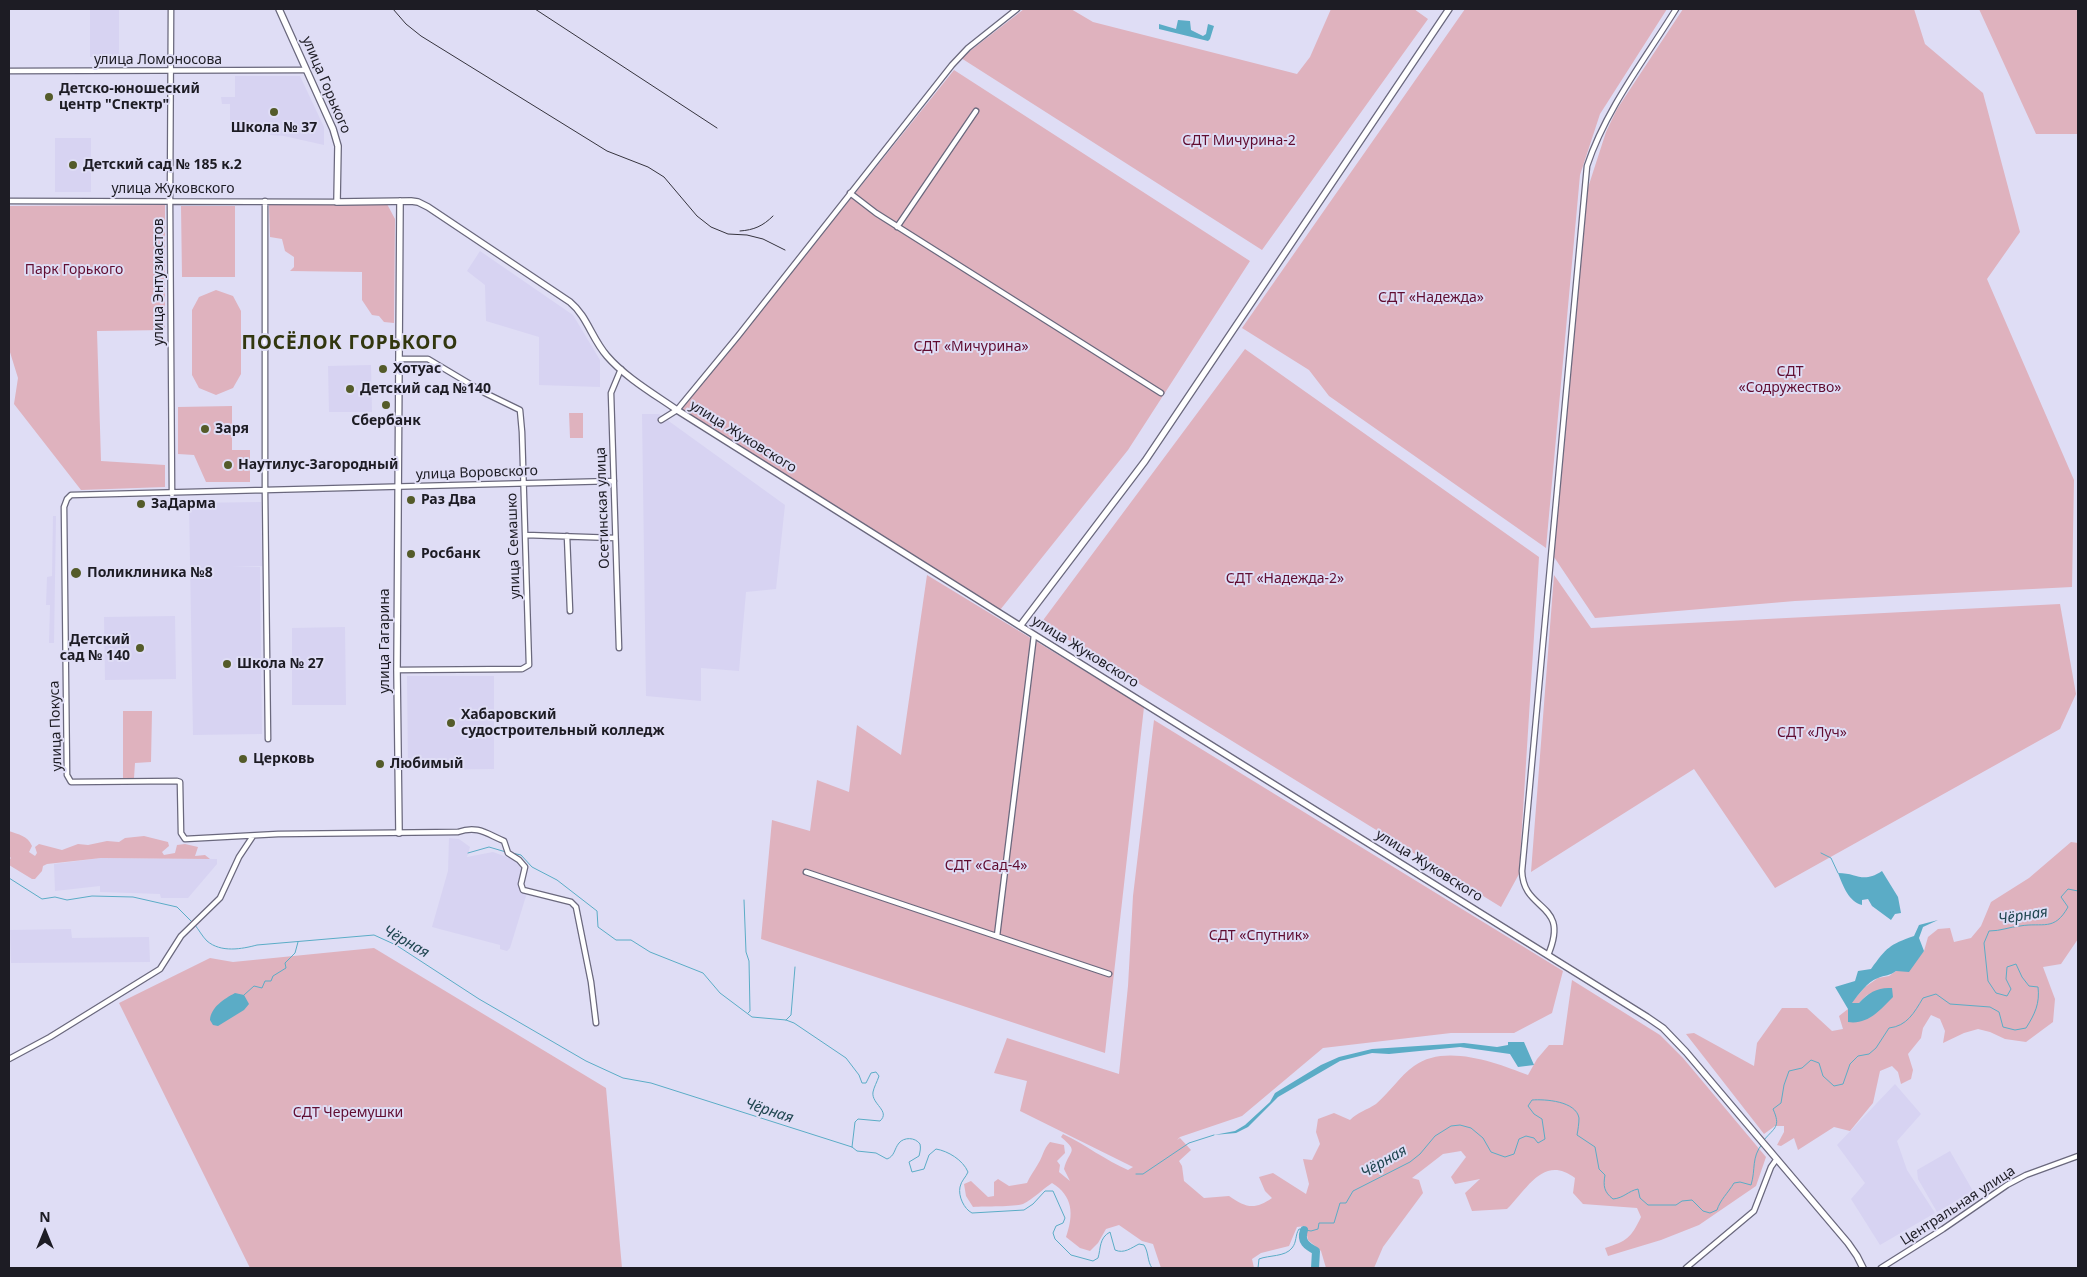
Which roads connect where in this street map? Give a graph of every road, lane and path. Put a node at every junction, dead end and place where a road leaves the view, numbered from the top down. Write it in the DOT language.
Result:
graph roads {
  1 [pos="171,9"];
  2 [pos="279,9"];
  3 [pos="1017,9"];
  4 [pos="1449,9"];
  5 [pos="1676,9"];
  6 [pos="306,70"];
  7 [pos="9,71"];
  8 [pos="170,71"];
  9 [pos="976,111"];
  10 [pos="850,194"];
  11 [pos="170,201"];
  12 [pos="265,201"];
  13 [pos="400,201"];
  14 [pos="9,202"];
  15 [pos="337,202"];
  16 [pos="897,226"];
  17 [pos="399,359"];
  18 [pos="621,369"];
  19 [pos="1161,393"];
  20 [pos="677,410"];
  21 [pos="661,420"];
  22 [pos="614,481"];
  23 [pos="522,483"];
  24 [pos="398,486"];
  25 [pos="265,490"];
  26 [pos="172,494"];
  27 [pos="71,496"];
  28 [pos="526,535"];
  29 [pos="567,536"];
  30 [pos="615,538"];
  31 [pos="570,611"];
  32 [pos="1020,626"];
  33 [pos="1034,635"];
  34 [pos="619,648"];
  35 [pos="398,670"];
  36 [pos="268,739"];
  37 [pos="399,834"];
  38 [pos="252,836"];
  39 [pos="806,872"];
  40 [pos="997,936"];
  41 [pos="1548,955"];
  42 [pos="1110,974"];
  43 [pos="596,1023"];
  44 [pos="9,1059"];
  45 [pos="2078,1156"];
  46 [pos="1776,1160"];
  47 [pos="1686,1268"];
  48 [pos="1863,1268"];
  49 [pos="1881,1268"];
  1 -- 8 [label="street, улица Энтузиастов"];
  2 -- 6 [label="main road, улица Горького"];
  3 -- 10 [label="street"];
  4 -- 32 [label="main road"];
  5 -- 41 [label="street"];
  6 -- 8 [label="street, улица Ломоносова"];
  6 -- 15 [label="main road, улица Горького"];
  7 -- 8 [label="street, улица Ломоносова"];
  8 -- 11 [label="street, улица Энтузиастов"];
  9 -- 16 [label="street"];
  10 -- 16 [label="street"];
  10 -- 20 [label="street"];
  11 -- 12 [label="street, улица Жуковского"];
  11 -- 14 [label="street, улица Жуковского"];
  11 -- 26 [label="street, улица Энтузиастов"];
  12 -- 15 [label="street, улица Жуковского"];
  12 -- 25 [label="street"];
  13 -- 15 [label="main road"];
  13 -- 17 [label="main road, улица Гагарина"];
  13 -- 18 [label="main road, улица Жуковского"];
  16 -- 19 [label="street"];
  17 -- 23 [label="street, улица Семашко"];
  17 -- 24 [label="main road, улица Гагарина"];
  18 -- 20 [label="main road, улица Жуковского"];
  18 -- 22 [label="street, Осетинская улица"];
  20 -- 21 [label="street"];
  20 -- 32 [label="main road, улица Жуковского"];
  22 -- 23 [label="street, улица Воровского"];
  22 -- 30 [label="street, Осетинская улица"];
  23 -- 24 [label="street, улица Воровского"];
  23 -- 28 [label="street, улица Семашко"];
  24 -- 25 [label="street, улица Воровского"];
  24 -- 35 [label="main road, улица Гагарина"];
  25 -- 26 [label="street, улица Воровского"];
  25 -- 36 [label="street"];
  26 -- 27 [label="street, улица Воровского"];
  27 -- 38 [label="street, улица Покуса"];
  28 -- 29 [label="street"];
  28 -- 35 [label="street, улица Семашко"];
  29 -- 30 [label="street"];
  29 -- 31 [label="street"];
  30 -- 34 [label="street, Осетинская улица"];
  32 -- 33 [label="main road, улица Жуковского"];
  33 -- 40 [label="street"];
  33 -- 41 [label="main road, улица Жуковского"];
  35 -- 37 [label="main road, улица Гагарина"];
  37 -- 38 [label="street"];
  37 -- 43 [label="street"];
  38 -- 44 [label="street"];
  39 -- 40 [label="street"];
  40 -- 42 [label="street"];
  41 -- 46 [label="main road, улица Жуковского"];
  45 -- 49 [label="street, Центральная улица"];
  46 -- 47 [label="street"];
  46 -- 48 [label="main road, улица Жуковского"];
}
